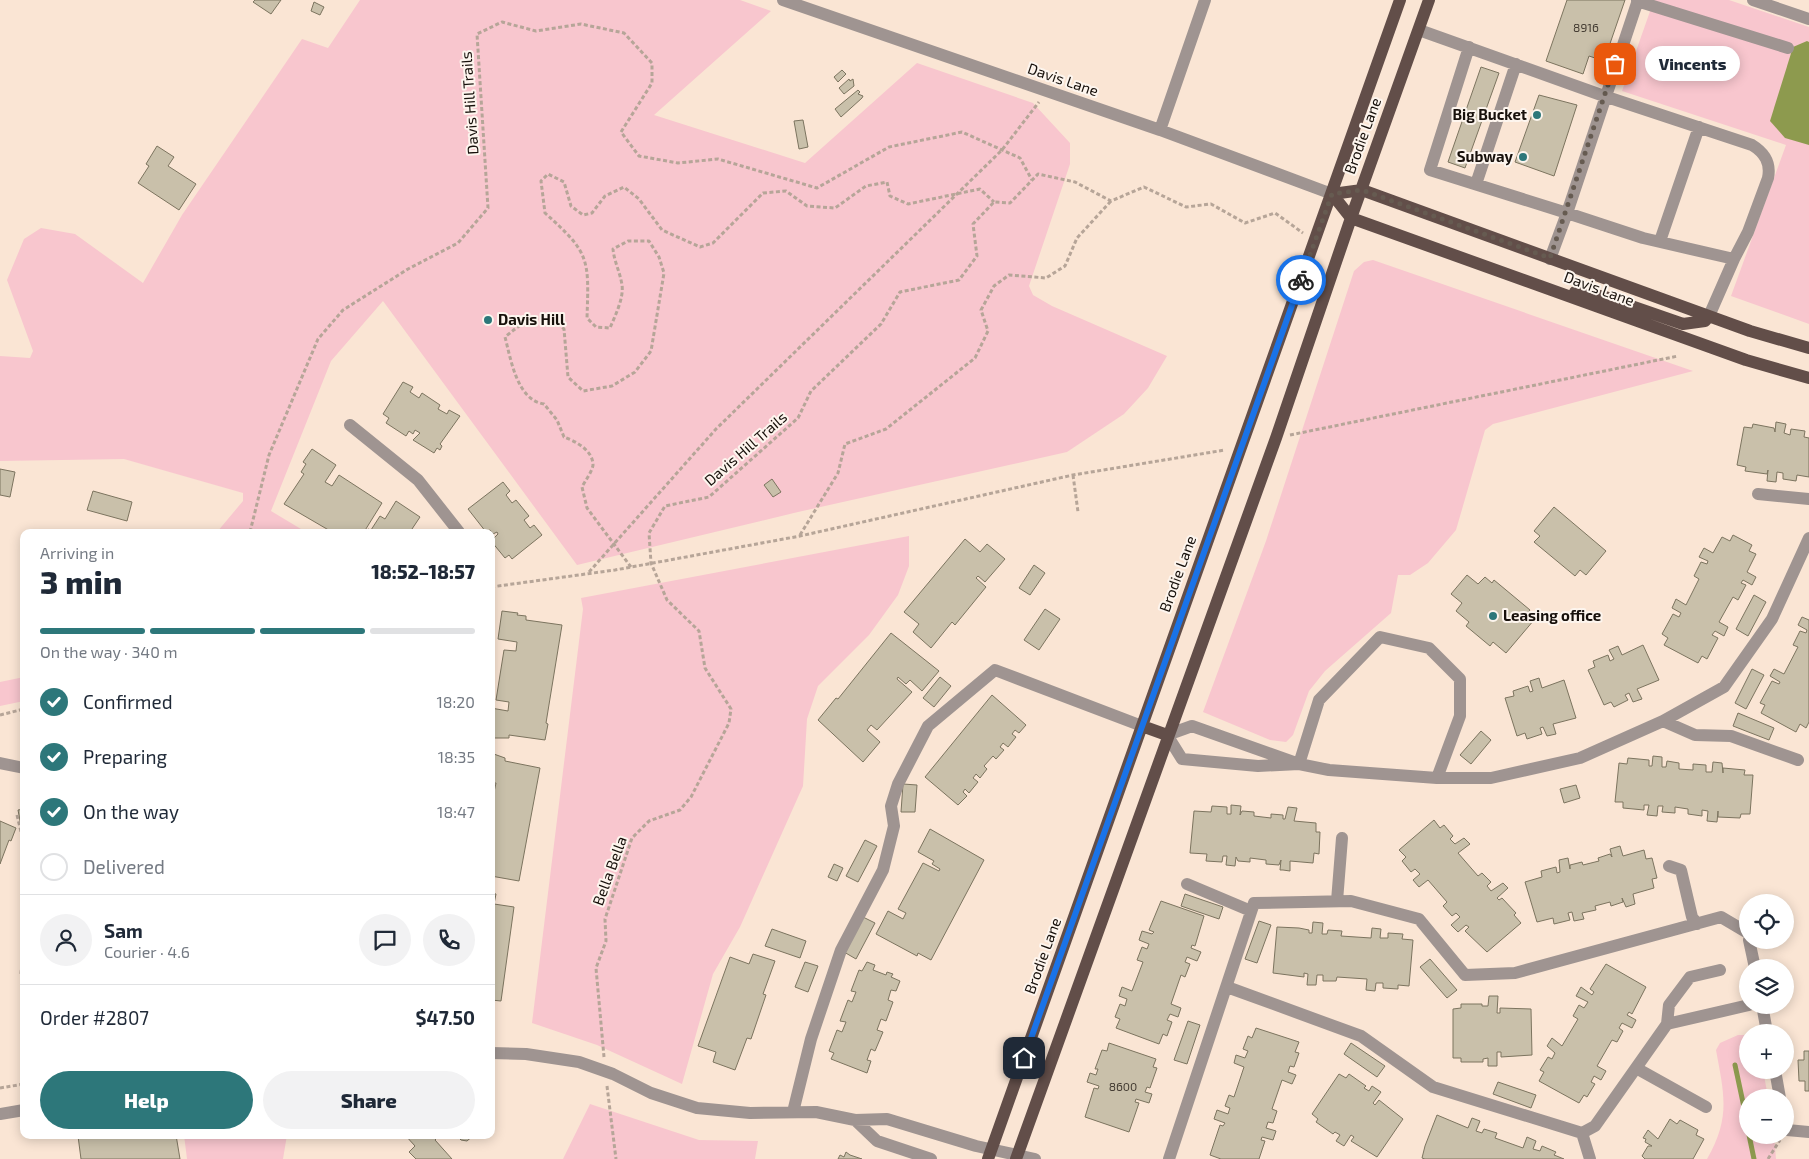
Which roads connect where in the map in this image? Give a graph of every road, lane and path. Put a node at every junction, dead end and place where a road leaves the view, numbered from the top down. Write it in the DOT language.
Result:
graph roads {
  1 [pos="783,0"];
  2 [pos="1205,0"];
  3 [pos="1400,0"];
  4 [pos="1429,0"];
  5 [pos="1638,0"];
  6 [pos="1753,0"];
  7 [pos="1809,19"];
  8 [pos="1419,30"];
  9 [pos="1469,47"];
  10 [pos="1788,48"];
  11 [pos="1516,64"];
  12 [pos="1047,92"];
  13 [pos="1604,96"];
  14 [pos="1699,127"];
  15 [pos="1160,130"];
  16 [pos="1002,150"];
  17 [pos="1032,180"];
  18 [pos="1476,184"];
  19 [pos="1362,190"];
  20 [pos="957,194"];
  21 [pos="1332,194"];
  22 [pos="994,202"];
  23 [pos="1111,202"];
  24 [pos="1567,213"];
  25 [pos="1351,218"];
  26 [pos="1303,234"];
  27 [pos="1660,242"];
  28 [pos="1550,258"];
  29 [pos="1734,259"];
  30 [pos="1550,289"];
  31 [pos="1709,316"];
  32 [pos="1809,348"];
  33 [pos="1678,356"];
  34 [pos="1809,378"];
  35 [pos="350,425"];
  36 [pos="1290,435"];
  37 [pos="1226,450"];
  38 [pos="1073,475"];
  39 [pos="1758,494"];
  40 [pos="1809,499"];
  41 [pos="1078,512"];
  42 [pos="251,529"];
  43 [pos="457,529"];
  44 [pos="800,536"];
  45 [pos="1809,538"];
  46 [pos="614,544"];
  47 [pos="651,563"];
  48 [pos="1804,564"];
  49 [pos="631,567"];
  50 [pos="588,573"];
  51 [pos="495,587"];
  52 [pos="20,710"];
  53 [pos="0,714"];
  54 [pos="1663,721"];
  55 [pos="1142,726"];
  56 [pos="1167,735"];
  57 [pos="1798,760"];
  58 [pos="0,763"];
  59 [pos="1299,764"];
  60 [pos="20,767"];
  61 [pos="1437,778"];
  62 [pos="17,815"];
  63 [pos="20,827"];
  64 [pos="1342,838"];
  65 [pos="1669,866"];
  66 [pos="1187,884"];
  67 [pos="1337,901"];
  68 [pos="1252,911"];
  69 [pos="1697,924"];
  70 [pos="1739,928"];
  71 [pos="1720,970"];
  72 [pos="1227,987"];
  73 [pos="1739,1007"];
  74 [pos="1667,1024"];
  75 [pos="495,1053"];
  76 [pos="1636,1068"];
  77 [pos="606,1072"];
  78 [pos="20,1085"];
  79 [pos="0,1088"];
  80 [pos="1706,1106"];
  81 [pos="20,1111"];
  82 [pos="794,1112"];
  83 [pos="0,1114"];
  84 [pos="855,1120"];
  85 [pos="1794,1131"];
  86 [pos="1809,1132"];
  87 [pos="1582,1133"];
  88 [pos="1777,1144"];
  89 [pos="990,1154"];
  90 [pos="1017,1157"];
  91 [pos="616,1159"];
  92 [pos="930,1159"];
  93 [pos="1035,1159"];
  94 [pos="1169,1159"];
  95 [pos="1590,1159"];
  96 [pos="1768,1159"];
  1 -- 12 [label="street, Davis Lane"];
  2 -- 15 [label="street"];
  3 -- 21 [label="main road, Brodie Lane"];
  4 -- 8 [label="main road, Brodie Lane"];
  5 -- 10 [label="street"];
  5 -- 13 [label="street"];
  6 -- 7 [label="street"];
  8 -- 9 [label="street"];
  8 -- 19 [label="main road, Brodie Lane"];
  9 -- 11 [label="street"];
  9 -- 18 [label="street"];
  11 -- 13 [label="street"];
  11 -- 18 [label="street"];
  12 -- 15 [label="street, Davis Lane"];
  12 -- 16 [label="path"];
  13 -- 14 [label="street"];
  13 -- 24 [label="street"];
  14 -- 27 [label="street"];
  14 -- 29 [label="street"];
  15 -- 21 [label="street, Davis Lane"];
  16 -- 17 [label="path, Davis Hill Trails"];
  16 -- 20 [label="path"];
  16 -- 42 [label="path, Davis Hill Trails"];
  17 -- 22 [label="path"];
  17 -- 23 [label="path"];
  18 -- 24 [label="street"];
  19 -- 21 [label="main road, Davis Lane"];
  19 -- 25 [label="main road, Brodie Lane"];
  19 -- 28 [label="main road, Davis Lane"];
  20 -- 22 [label="path"];
  20 -- 46 [label="path"];
  20 -- 46 [label="path"];
  21 -- 25 [label="main road"];
  21 -- 55 [label="main road, Brodie Lane"];
  22 -- 47 [label="path, Davis Hill Trails"];
  23 -- 26 [label="path"];
  23 -- 44 [label="path"];
  24 -- 27 [label="street"];
  24 -- 28 [label="street"];
  25 -- 30 [label="main road, Davis Lane"];
  25 -- 56 [label="main road, Brodie Lane"];
  27 -- 29 [label="street"];
  28 -- 31 [label="main road, Davis Lane"];
  29 -- 31 [label="street"];
  30 -- 31 [label="main road"];
  30 -- 34 [label="main road, Davis Lane"];
  31 -- 32 [label="main road, Davis Lane"];
  33 -- 36 [label="path"];
  35 -- 43 [label="street"];
  37 -- 38 [label="path"];
  38 -- 41 [label="path"];
  38 -- 44 [label="path"];
  39 -- 40 [label="street"];
  44 -- 47 [label="path"];
  45 -- 48 [label="street"];
  46 -- 49 [label="path"];
  46 -- 50 [label="path"];
  47 -- 49 [label="path"];
  47 -- 77 [label="path, Bella Bella"];
  48 -- 54 [label="street"];
  49 -- 50 [label="path"];
  50 -- 51 [label="path"];
  52 -- 53 [label="path"];
  54 -- 57 [label="street"];
  54 -- 61 [label="street"];
  55 -- 56 [label="main road"];
  55 -- 82 [label="street"];
  55 -- 89 [label="main road, Brodie Lane"];
  56 -- 59 [label="street"];
  56 -- 59 [label="street"];
  56 -- 90 [label="main road, Brodie Lane"];
  58 -- 60 [label="street"];
  59 -- 61 [label="street"];
  59 -- 61 [label="street"];
  62 -- 63 [label="path"];
  64 -- 67 [label="street"];
  65 -- 69 [label="street"];
  66 -- 68 [label="street"];
  67 -- 68 [label="street"];
  67 -- 69 [label="street"];
  68 -- 72 [label="street"];
  69 -- 70 [label="street"];
  71 -- 74 [label="street"];
  72 -- 87 [label="street"];
  72 -- 94 [label="street"];
  73 -- 74 [label="street"];
  74 -- 76 [label="street"];
  75 -- 77 [label="street"];
  76 -- 80 [label="street"];
  76 -- 87 [label="street"];
  77 -- 82 [label="street"];
  77 -- 91 [label="path, Bella Bella"];
  78 -- 79 [label="path"];
  81 -- 83 [label="street"];
  82 -- 84 [label="street"];
  84 -- 89 [label="street"];
  84 -- 92 [label="street"];
  85 -- 86 [label="street"];
  87 -- 95 [label="street"];
  88 -- 96 [label="path"];
  89 -- 90 [label="street"];
  90 -- 93 [label="street"];
}
